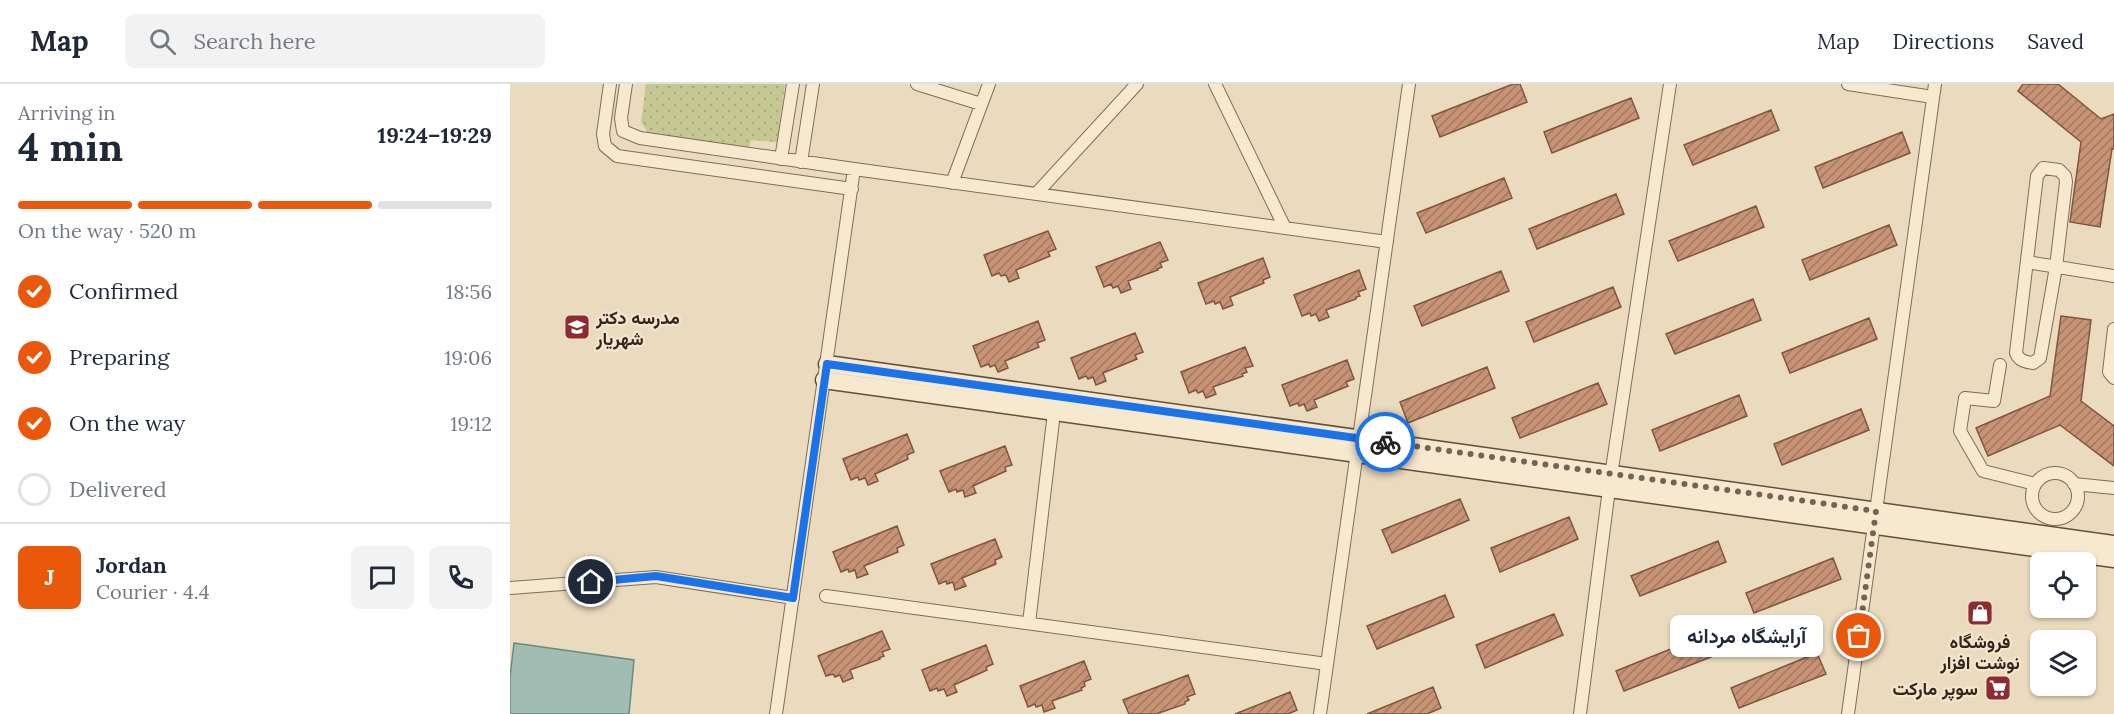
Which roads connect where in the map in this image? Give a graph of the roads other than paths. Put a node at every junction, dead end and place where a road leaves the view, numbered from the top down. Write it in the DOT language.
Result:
graph roads {
  1 [pos="610,84"];
  2 [pos="626,84"];
  3 [pos="793,84"];
  4 [pos="813,84"];
  5 [pos="917,84"];
  6 [pos="989,84"];
  7 [pos="1137,84"];
  8 [pos="1215,84"];
  9 [pos="1409,84"];
  10 [pos="1670,84"];
  11 [pos="1848,84"];
  12 [pos="1935,84"];
  13 [pos="1934,98"];
  14 [pos="981,104"];
  15 [pos="623,131"];
  16 [pos="605,146"];
  17 [pos="781,159"];
  18 [pos="801,162"];
  19 [pos="854,170"];
  20 [pos="952,183"];
  21 [pos="852,189"];
  22 [pos="1036,194"];
  23 [pos="1285,228"];
  24 [pos="1387,242"];
  25 [pos="2027,262"];
  26 [pos="2056,267"];
  27 [pos="2114,276"];
  28 [pos="2114,329"];
  29 [pos="2000,365"];
  30 [pos="825,372"];
  31 [pos="2114,378"];
  32 [pos="1055,404"];
  33 [pos="1358,446"];
  34 [pos="1610,481"];
  35 [pos="2035,484"];
  36 [pos="2074,484"];
  37 [pos="2114,488"];
  38 [pos="1875,518"];
  39 [pos="2054,535"];
  40 [pos="2114,544"];
  41 [pos="2114,559"];
  42 [pos="510,588"];
  43 [pos="826,596"];
  44 [pos="793,598"];
  45 [pos="1029,623"];
  46 [pos="1327,664"];
  47 [pos="776,714"];
  48 [pos="1320,714"];
  49 [pos="1580,714"];
  50 [pos="1848,714"];
  1 -- 16 [label="street"];
  2 -- 15 [label="street"];
  3 -- 17 [label="street"];
  4 -- 18 [label="street"];
  5 -- 14 [label="street"];
  6 -- 14 [label="street"];
  7 -- 22 [label="street"];
  8 -- 23 [label="street"];
  9 -- 24 [label="street"];
  10 -- 34 [label="street"];
  11 -- 13 [label="street"];
  12 -- 13 [label="street"];
  13 -- 38 [label="street"];
  14 -- 20 [label="street"];
  15 -- 16 [label="street"];
  15 -- 17 [label="street"];
  16 -- 21 [label="street"];
  17 -- 18 [label="street"];
  18 -- 19 [label="street"];
  19 -- 20 [label="street"];
  19 -- 21 [label="street"];
  20 -- 22 [label="street"];
  21 -- 30 [label="street"];
  22 -- 23 [label="street"];
  23 -- 24 [label="street"];
  24 -- 33 [label="street"];
  25 -- 26 [label="street"];
  25 -- 26 [label="street"];
  25 -- 26 [label="street"];
  26 -- 27 [label="street"];
  28 -- 31 [label="street"];
  29 -- 35 [label="street"];
  30 -- 32 [label="street"];
  30 -- 44 [label="street"];
  32 -- 33 [label="street"];
  32 -- 45 [label="street"];
  33 -- 34 [label="street"];
  33 -- 46 [label="street"];
  34 -- 38 [label="street"];
  34 -- 49 [label="street"];
  35 -- 36 [label="street"];
  35 -- 39 [label="street"];
  36 -- 37 [label="street"];
  36 -- 39 [label="street"];
  38 -- 39 [label="street"];
  38 -- 50 [label="street"];
  39 -- 40 [label="street"];
  39 -- 41 [label="street"];
  42 -- 44 [label="street"];
  43 -- 45 [label="street"];
  44 -- 47 [label="street"];
  45 -- 46 [label="street"];
  46 -- 48 [label="street"];
}
